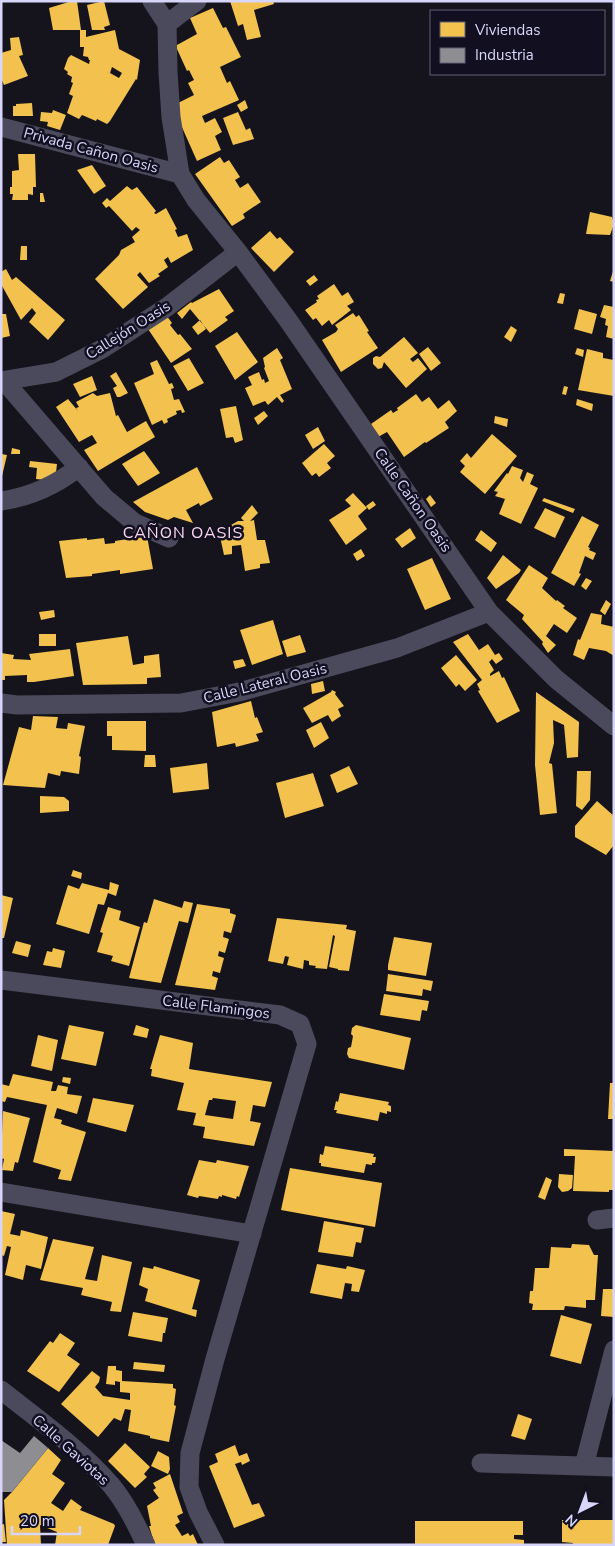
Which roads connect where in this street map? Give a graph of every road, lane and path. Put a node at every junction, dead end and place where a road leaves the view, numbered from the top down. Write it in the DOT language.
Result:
graph roads {
  1 [pos="152,1"];
  2 [pos="197,1"];
  3 [pos="167,24"];
  4 [pos="1,127"];
  5 [pos="180,174"];
  6 [pos="238,252"];
  7 [pos="3,382"];
  8 [pos="78,467"];
  9 [pos="1,502"];
  10 [pos="169,538"];
  11 [pos="489,612"];
  12 [pos="1,703"];
  13 [pos="614,726"];
  14 [pos="1,980"];
  15 [pos="1,1192"];
  16 [pos="252,1234"];
  17 [pos="614,1350"];
  18 [pos="1,1390"];
  19 [pos="481,1463"];
  20 [pos="584,1466"];
  21 [pos="614,1467"];
  22 [pos="146,1545"];
  23 [pos="215,1545"];
  1 -- 3 [label="street"];
  2 -- 3 [label="street"];
  3 -- 5 [label="street"];
  4 -- 5 [label="street, Privada Cañon Oasis"];
  5 -- 6 [label="street"];
  6 -- 7 [label="street, Callejón Oasis"];
  6 -- 11 [label="street, Calle Cañon Oasis"];
  7 -- 8 [label="street, Callejón Oasis"];
  8 -- 9 [label="street"];
  8 -- 10 [label="street, Callejón Oasis"];
  11 -- 12 [label="street, Calle Lateral Oasis"];
  11 -- 13 [label="street, Calle Cañon Oasis"];
  14 -- 16 [label="street, Calle Flamingos"];
  15 -- 16 [label="street"];
  16 -- 23 [label="street, Calle Flamingos"];
  17 -- 20 [label="street"];
  18 -- 22 [label="street, Calle Gaviotas"];
  19 -- 20 [label="street"];
  20 -- 21 [label="street"];
}
